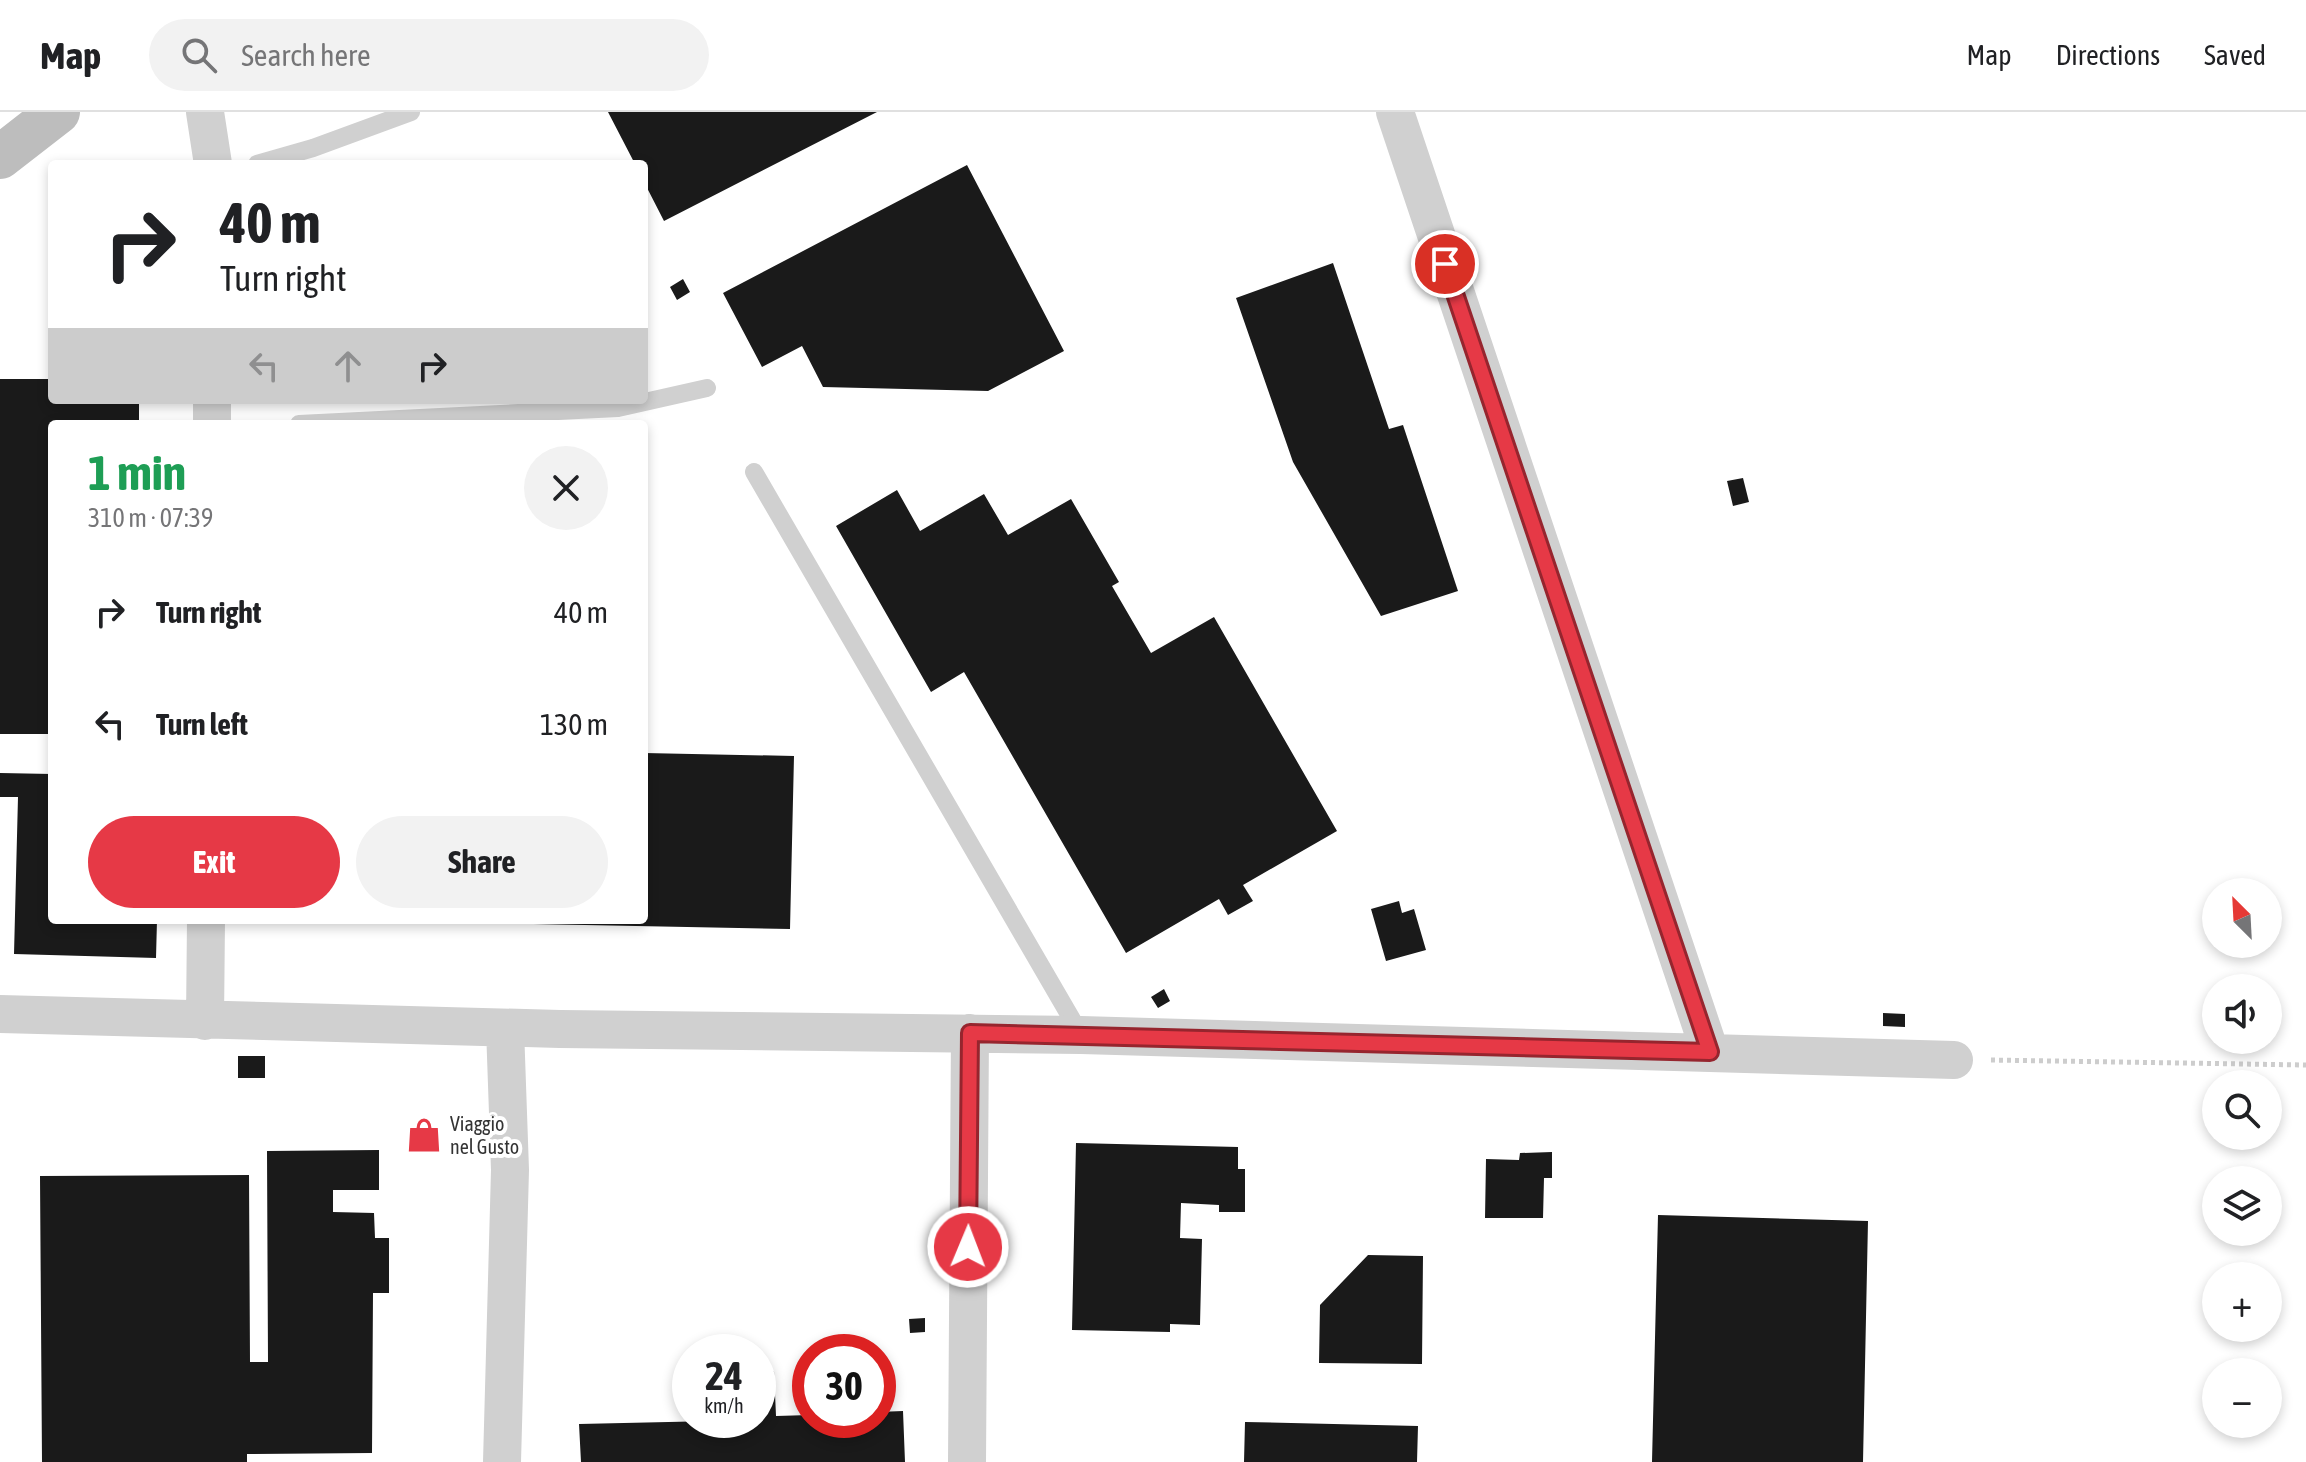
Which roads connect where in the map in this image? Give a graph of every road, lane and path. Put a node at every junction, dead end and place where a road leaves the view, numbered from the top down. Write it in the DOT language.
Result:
graph roads {
  1 [pos="58,112"];
  2 [pos="205,112"];
  3 [pos="411,112"];
  4 [pos="1395,112"];
  5 [pos="0,157"];
  6 [pos="212,160"];
  7 [pos="271,160"];
  8 [pos="707,388"];
  9 [pos="648,401"];
  10 [pos="636,404"];
  11 [pos="379,420"];
  12 [pos="754,472"];
  13 [pos="206,924"];
  14 [pos="0,1014"];
  15 [pos="205,1021"];
  16 [pos="505,1028"];
  17 [pos="970,1033"];
  18 [pos="1081,1035"];
  19 [pos="1710,1052"];
  20 [pos="1954,1060"];
  21 [pos="2306,1065"];
  22 [pos="502,1462"];
  23 [pos="967,1462"];
  1 -- 5 [label="street"];
  2 -- 6 [label="street"];
  3 -- 7 [label="lane"];
  4 -- 19 [label="street"];
  8 -- 9 [label="lane"];
  10 -- 11 [label="lane"];
  12 -- 18 [label="lane"];
  13 -- 15 [label="street"];
  14 -- 15 [label="street"];
  15 -- 16 [label="street"];
  16 -- 17 [label="street"];
  16 -- 22 [label="street"];
  17 -- 18 [label="street"];
  17 -- 23 [label="street"];
  18 -- 19 [label="street"];
  19 -- 20 [label="street"];
  20 -- 21 [label="path"];
}
